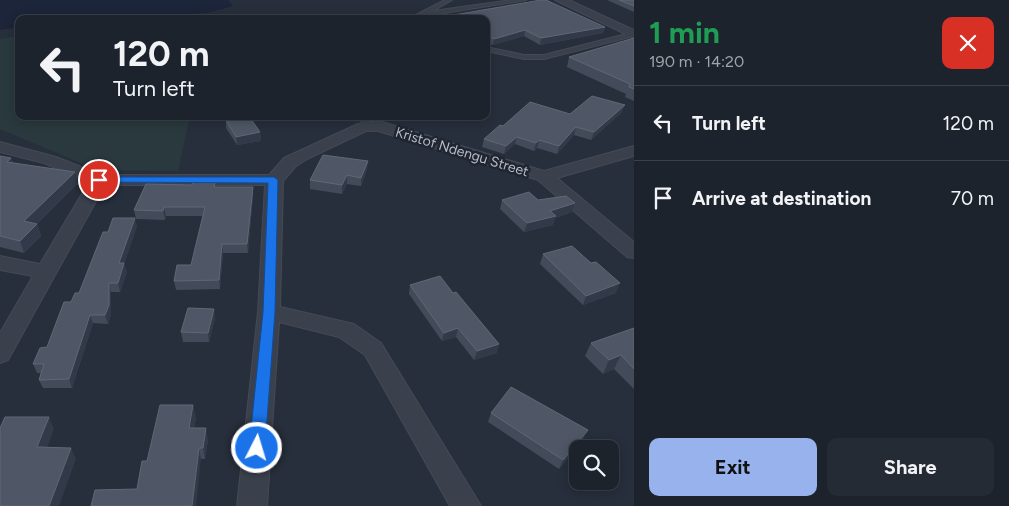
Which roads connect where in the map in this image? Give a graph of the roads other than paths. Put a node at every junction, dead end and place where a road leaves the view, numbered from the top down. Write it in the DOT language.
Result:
graph roads {
  1 [pos="449,0"];
  2 [pos="523,0"];
  3 [pos="560,0"];
  4 [pos="421,14"];
  5 [pos="634,34"];
  6 [pos="490,50"];
  7 [pos="366,122"];
  8 [pos="0,147"];
  9 [pos="634,152"];
  10 [pos="544,176"];
  11 [pos="99,180"];
  12 [pos="274,180"];
  13 [pos="634,252"];
  14 [pos="0,263"];
  15 [pos="46,272"];
  16 [pos="269,312"];
  17 [pos="0,354"];
  18 [pos="252,506"];
  19 [pos="466,506"];
  1 -- 4 [label="lane"];
  2 -- 4 [label="lane"];
  3 -- 5 [label="street"];
  5 -- 6 [label="lane"];
  7 -- 10 [label="street, Kristof Ndengu Street"];
  7 -- 12 [label="street, Kristof Ndengu Street"];
  8 -- 11 [label="street"];
  9 -- 10 [label="street"];
  10 -- 13 [label="street"];
  11 -- 12 [label="street"];
  11 -- 15 [label="street"];
  12 -- 16 [label="street"];
  14 -- 15 [label="street"];
  15 -- 17 [label="street"];
  16 -- 18 [label="street"];
  16 -- 19 [label="street"];
}
